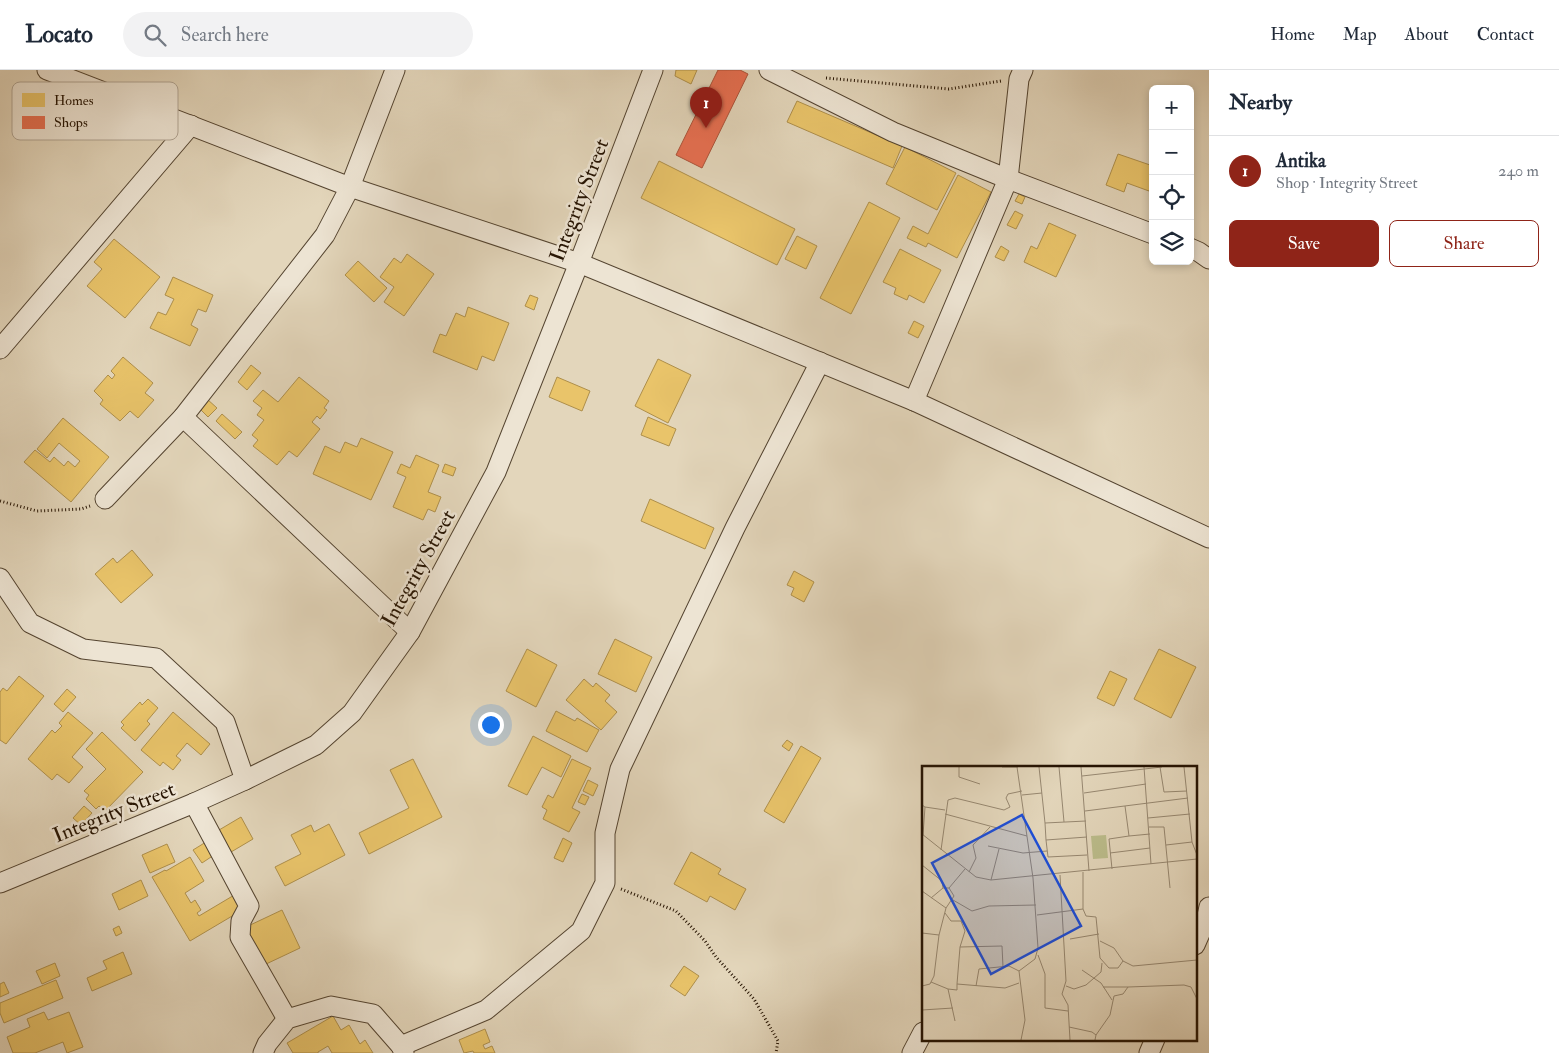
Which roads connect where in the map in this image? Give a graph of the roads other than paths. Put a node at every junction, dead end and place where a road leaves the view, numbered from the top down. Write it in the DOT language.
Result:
graph roads {
  1 [pos="47,70"];
  2 [pos="395,70"];
  3 [pos="653,70"];
  4 [pos="770,70"];
  5 [pos="1021,74"];
  6 [pos="78,82"];
  7 [pos="178,120"];
  8 [pos="190,125"];
  9 [pos="178,139"];
  10 [pos="177,140"];
  11 [pos="1008,179"];
  12 [pos="350,187"];
  13 [pos="1149,232"];
  14 [pos="1194,250"];
  15 [pos="1209,259"];
  16 [pos="579,263"];
  17 [pos="0,349"];
  18 [pos="820,362"];
  19 [pos="914,401"];
  20 [pos="183,417"];
  21 [pos="105,499"];
  22 [pos="1209,538"];
  23 [pos="0,578"];
  24 [pos="410,632"];
  25 [pos="245,780"];
  26 [pos="194,804"];
  27 [pos="0,884"];
  28 [pos="1203,914"];
  29 [pos="1196,941"];
  30 [pos="287,1019"];
  31 [pos="922,1034"];
  32 [pos="1155,1040"];
  33 [pos="403,1050"];
  34 [pos="263,1053"];
  35 [pos="912,1053"];
  36 [pos="1149,1053"];
  1 -- 6 [label="street"];
  2 -- 12 [label="street"];
  3 -- 16 [label="street, Integrity Street"];
  4 -- 11 [label="street"];
  5 -- 11 [label="street"];
  7 -- 8 [label="street"];
  8 -- 9 [label="street"];
  8 -- 12 [label="street"];
  10 -- 17 [label="street"];
  11 -- 13 [label="street"];
  11 -- 19 [label="street"];
  12 -- 16 [label="street"];
  12 -- 20 [label="street"];
  14 -- 15 [label="street"];
  16 -- 18 [label="street"];
  16 -- 24 [label="street, Integrity Street"];
  18 -- 19 [label="street"];
  18 -- 33 [label="street"];
  19 -- 22 [label="street"];
  20 -- 21 [label="street"];
  20 -- 24 [label="street"];
  23 -- 25 [label="street"];
  24 -- 25 [label="street, Integrity Street"];
  25 -- 26 [label="street, Integrity Street"];
  26 -- 27 [label="street, Integrity Street"];
  26 -- 30 [label="street"];
  28 -- 29 [label="street"];
  30 -- 33 [label="street"];
  30 -- 34 [label="street"];
  31 -- 35 [label="street"];
  32 -- 36 [label="street"];
}
